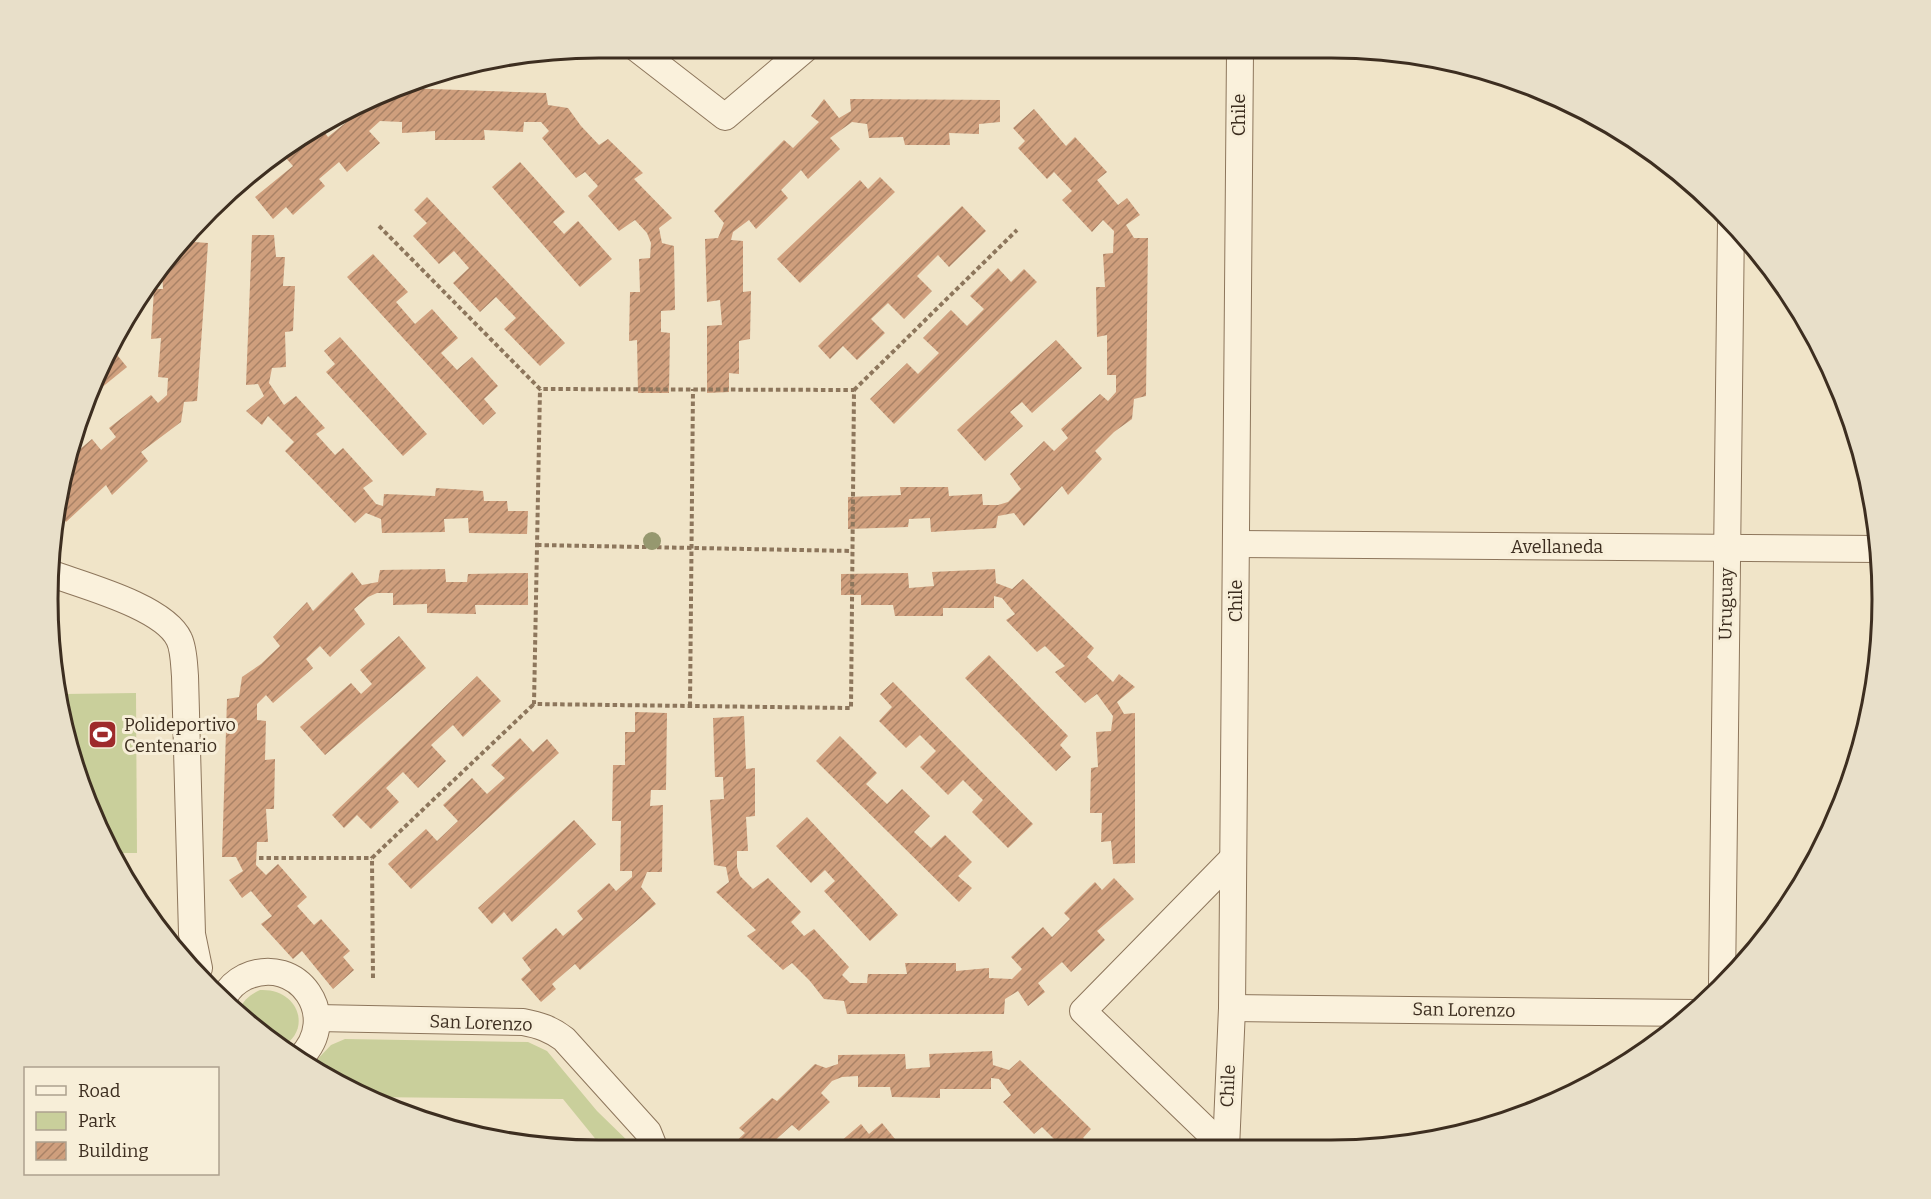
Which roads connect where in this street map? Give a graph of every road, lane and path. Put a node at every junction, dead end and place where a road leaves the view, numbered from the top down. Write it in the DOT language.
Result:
graph roads {
  1 [pos="649,58"];
  2 [pos="794,58"];
  3 [pos="1240,58"];
  4 [pos="379,226"];
  5 [pos="1017,230"];
  6 [pos="1731,235"];
  7 [pos="540,388"];
  8 [pos="693,389"];
  9 [pos="854,390"];
  10 [pos="1236,544"];
  11 [pos="537,545"];
  12 [pos="692,547"];
  13 [pos="1727,548"];
  14 [pos="1870,549"];
  15 [pos="852,550"];
  16 [pos="59,577"];
  17 [pos="534,704"];
  18 [pos="690,706"];
  19 [pos="259,858"];
  20 [pos="372,858"];
  21 [pos="1233,858"];
  22 [pos="198,961"];
  23 [pos="1722,973"];
  24 [pos="373,978"];
  25 [pos="228,992"];
  26 [pos="1232,1008"];
  27 [pos="1680,1013"];
  28 [pos="317,1018"];
  29 [pos="305,1053"];
  30 [pos="651,1140"];
  31 [pos="1217,1140"];
  32 [pos="1226,1140"];
  1 -- 2 [label="street"];
  3 -- 10 [label="street, Chile"];
  4 -- 7 [label="path"];
  5 -- 9 [label="path"];
  6 -- 13 [label="street, Uruguay"];
  7 -- 8 [label="path"];
  7 -- 11 [label="path"];
  8 -- 9 [label="path"];
  8 -- 12 [label="path"];
  9 -- 15 [label="path"];
  10 -- 13 [label="street, Avellaneda"];
  10 -- 21 [label="street, Chile"];
  11 -- 12 [label="path"];
  11 -- 17 [label="path"];
  12 -- 15 [label="path"];
  12 -- 18 [label="path"];
  13 -- 14 [label="street, Avellaneda"];
  13 -- 23 [label="street, Uruguay"];
  15 -- 18 [label="path"];
  16 -- 22 [label="street"];
  17 -- 18 [label="path"];
  17 -- 20 [label="path"];
  19 -- 20 [label="path"];
  20 -- 24 [label="path"];
  21 -- 26 [label="street, Chile"];
  21 -- 31 [label="street"];
  25 -- 28 [label="street"];
  26 -- 27 [label="street, San Lorenzo"];
  26 -- 32 [label="street, Chile"];
  28 -- 29 [label="street"];
  28 -- 30 [label="street, San Lorenzo"];
}
